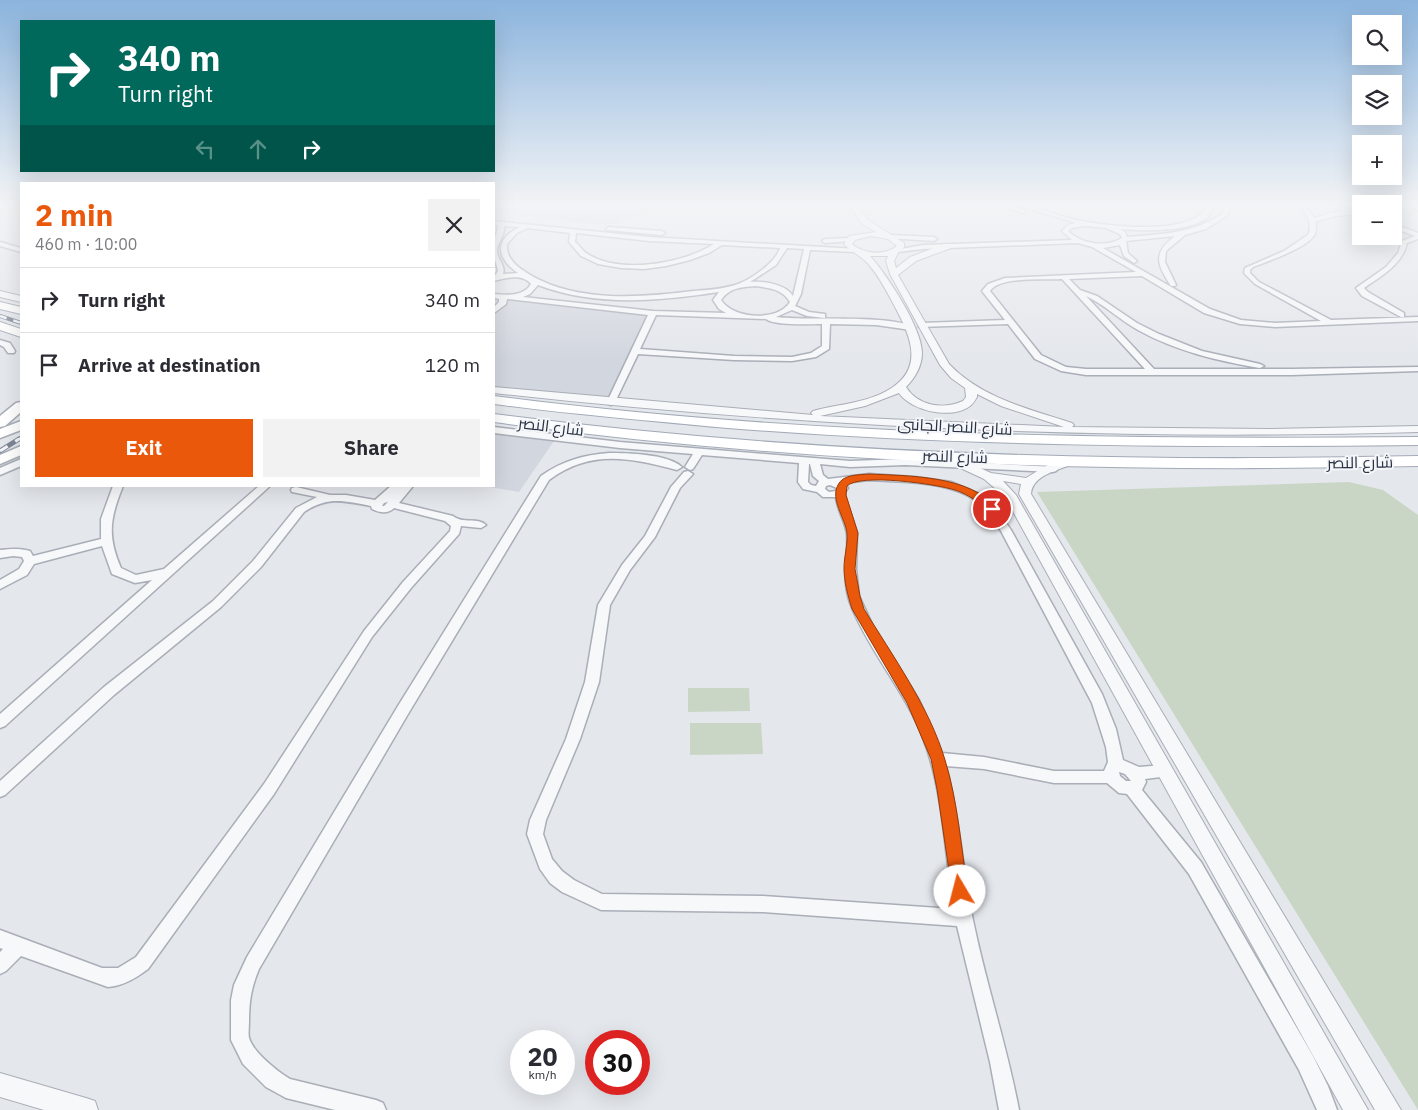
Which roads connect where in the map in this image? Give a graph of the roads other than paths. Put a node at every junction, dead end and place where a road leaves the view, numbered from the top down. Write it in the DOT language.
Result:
graph roads {
  1 [pos="495,256"];
  2 [pos="505,256"];
  3 [pos="588,256"];
  4 [pos="699,256"];
  5 [pos="781,256"];
  6 [pos="805,256"];
  7 [pos="864,256"];
  8 [pos="890,256"];
  9 [pos="894,256"];
  10 [pos="920,256"];
  11 [pos="1115,256"];
  12 [pos="1129,256"];
  13 [pos="1161,256"];
  14 [pos="1276,256"];
  15 [pos="1400,256"];
  16 [pos="872,262"];
  17 [pos="894,274"];
  18 [pos="1146,274"];
  19 [pos="1064,277"];
  20 [pos="496,278"];
  21 [pos="531,279"];
  22 [pos="1173,284"];
  23 [pos="740,286"];
  24 [pos="729,289"];
  25 [pos="1079,292"];
  26 [pos="0,294"];
  27 [pos="495,296"];
  28 [pos="506,297"];
  29 [pos="20,299"];
  30 [pos="792,304"];
  31 [pos="0,305"];
  32 [pos="1300,308"];
  33 [pos="495,310"];
  34 [pos="20,311"];
  35 [pos="653,313"];
  36 [pos="903,314"];
  37 [pos="744,316"];
  38 [pos="1402,316"];
  39 [pos="760,317"];
  40 [pos="1417,318"];
  41 [pos="1310,320"];
  42 [pos="826,322"];
  43 [pos="1009,322"];
  44 [pos="1321,322"];
  45 [pos="922,325"];
  46 [pos="0,326"];
  47 [pos="910,328"];
  48 [pos="20,333"];
  49 [pos="0,342"];
  50 [pos="11,351"];
  51 [pos="636,352"];
  52 [pos="1418,369"];
  53 [pos="1152,372"];
  54 [pos="1292,372"];
  55 [pos="970,387"];
  56 [pos="900,388"];
  57 [pos="495,390"];
  58 [pos="495,400"];
  59 [pos="611,402"];
  60 [pos="20,407"];
  61 [pos="672,413"];
  62 [pos="787,416"];
  63 [pos="495,418"];
  64 [pos="0,423"];
  65 [pos="20,425"];
  66 [pos="1418,429"];
  67 [pos="495,430"];
  68 [pos="1341,430"];
  69 [pos="1098,432"];
  70 [pos="0,434"];
  71 [pos="1418,441"];
  72 [pos="1354,442"];
  73 [pos="20,453"];
  74 [pos="698,453"];
  75 [pos="20,454"];
  76 [pos="945,456"];
  77 [pos="0,460"];
  78 [pos="1069,461"];
  79 [pos="1418,461"];
  80 [pos="809,462"];
  81 [pos="965,465"];
  82 [pos="1053,468"];
  83 [pos="0,472"];
  84 [pos="681,474"];
  85 [pos="989,476"];
  86 [pos="1028,482"];
  87 [pos="118,487"];
  88 [pos="264,487"];
  89 [pos="396,487"];
  90 [pos="407,487"];
  91 [pos="835,489"];
  92 [pos="296,490"];
  93 [pos="330,497"];
  94 [pos="387,503"];
  95 [pos="455,522"];
  96 [pos="482,525"];
  97 [pos="105,542"];
  98 [pos="0,554"];
  99 [pos="30,561"];
  100 [pos="168,572"];
  101 [pos="135,579"];
  102 [pos="0,585"];
  103 [pos="141,596"];
  104 [pos="0,722"];
  105 [pos="938,759"];
  106 [pos="1113,771"];
  107 [pos="1164,771"];
  108 [pos="1134,781"];
  109 [pos="0,790"];
  110 [pos="964,918"];
  111 [pos="5,942"];
  112 [pos="0,965"];
  113 [pos="0,1085"];
  114 [pos="86,1110"];
  115 [pos="376,1110"];
  116 [pos="1009,1110"];
  117 [pos="1326,1110"];
  118 [pos="1356,1110"];
  119 [pos="1389,1110"];
  1 -- 20 [label="street"];
  2 -- 21 [label="street"];
  3 -- 4 [label="street"];
  5 -- 23 [label="street"];
  6 -- 30 [label="street"];
  7 -- 16 [label="street"];
  8 -- 16 [label="street"];
  9 -- 17 [label="street"];
  10 -- 17 [label="street"];
  11 -- 18 [label="street"];
  12 -- 22 [label="street"];
  13 -- 22 [label="street"];
  14 -- 32 [label="street"];
  15 -- 38 [label="street"];
  16 -- 36 [label="street"];
  17 -- 45 [label="street"];
  18 -- 19 [label="street"];
  18 -- 44 [label="street"];
  19 -- 25 [label="street"];
  19 -- 43 [label="street"];
  20 -- 21 [label="street"];
  21 -- 24 [label="street"];
  21 -- 28 [label="street"];
  22 -- 41 [label="street"];
  23 -- 24 [label="street"];
  23 -- 30 [label="street"];
  24 -- 37 [label="street"];
  25 -- 53 [label="street"];
  25 -- 54 [label="street"];
  26 -- 29 [label="street"];
  27 -- 28 [label="street"];
  28 -- 33 [label="street"];
  28 -- 35 [label="street"];
  30 -- 36 [label="street"];
  30 -- 39 [label="street"];
  31 -- 34 [label="main road"];
  32 -- 41 [label="street"];
  32 -- 44 [label="street"];
  35 -- 37 [label="street"];
  35 -- 51 [label="street"];
  36 -- 47 [label="street"];
  37 -- 39 [label="street"];
  38 -- 40 [label="street"];
  38 -- 44 [label="street"];
  38 -- 44 [label="street"];
  39 -- 42 [label="street"];
  41 -- 44 [label="street"];
  42 -- 47 [label="street"];
  42 -- 51 [label="street"];
  43 -- 45 [label="street"];
  43 -- 53 [label="street"];
  45 -- 55 [label="street"];
  46 -- 48 [label="main road"];
  47 -- 56 [label="street"];
  49 -- 50 [label="street"];
  51 -- 59 [label="street"];
  52 -- 54 [label="street"];
  53 -- 54 [label="street"];
  55 -- 56 [label="street"];
  55 -- 69 [label="street"];
  56 -- 62 [label="street"];
  57 -- 59 [label="street, شارع النصر الجانبى"];
  58 -- 61 [label="main road, شارع النصر"];
  59 -- 61 [label="street, شارع النصر الجانبى"];
  60 -- 64 [label="main road"];
  61 -- 62 [label="street, شارع النصر الجانبى"];
  61 -- 72 [label="main road, شارع النصر"];
  62 -- 69 [label="street, شارع النصر الجانبى"];
  63 -- 76 [label="main road, شارع النصر"];
  65 -- 70 [label="main road"];
  66 -- 68 [label="street, شارع النصر الجانبى"];
  67 -- 74 [label="street"];
  68 -- 69 [label="street, شارع النصر الجانبى"];
  68 -- 72 [label="main road"];
  71 -- 72 [label="main road, شارع النصر"];
  73 -- 77 [label="main road"];
  74 -- 80 [label="street"];
  74 -- 84 [label="street"];
  75 -- 83 [label="street"];
  76 -- 78 [label="main road, شارع النصر"];
  76 -- 81 [label="street"];
  78 -- 79 [label="main road, شارع النصر"];
  78 -- 82 [label="street"];
  80 -- 81 [label="street"];
  80 -- 91 [label="street"];
  80 -- 91 [label="street"];
  81 -- 82 [label="street"];
  81 -- 85 [label="street"];
  82 -- 86 [label="street"];
  84 -- 110 [label="street"];
  84 -- 115 [label="street"];
  85 -- 86 [label="street"];
  85 -- 107 [label="street"];
  86 -- 119 [label="street"];
  87 -- 97 [label="street"];
  88 -- 100 [label="street"];
  89 -- 94 [label="street"];
  90 -- 94 [label="street"];
  91 -- 105 [label="street"];
  91 -- 106 [label="street"];
  92 -- 93 [label="street"];
  93 -- 94 [label="street"];
  93 -- 109 [label="street"];
  94 -- 95 [label="street"];
  95 -- 96 [label="street"];
  95 -- 111 [label="street"];
  97 -- 99 [label="street"];
  97 -- 101 [label="street"];
  98 -- 99 [label="street"];
  99 -- 102 [label="street"];
  100 -- 101 [label="street"];
  100 -- 103 [label="street"];
  101 -- 103 [label="street"];
  103 -- 104 [label="street"];
  105 -- 106 [label="street"];
  105 -- 110 [label="street"];
  106 -- 108 [label="street"];
  107 -- 108 [label="street"];
  107 -- 118 [label="street"];
  108 -- 117 [label="street"];
  110 -- 116 [label="street"];
  111 -- 112 [label="street"];
  113 -- 114 [label="street"];
}
